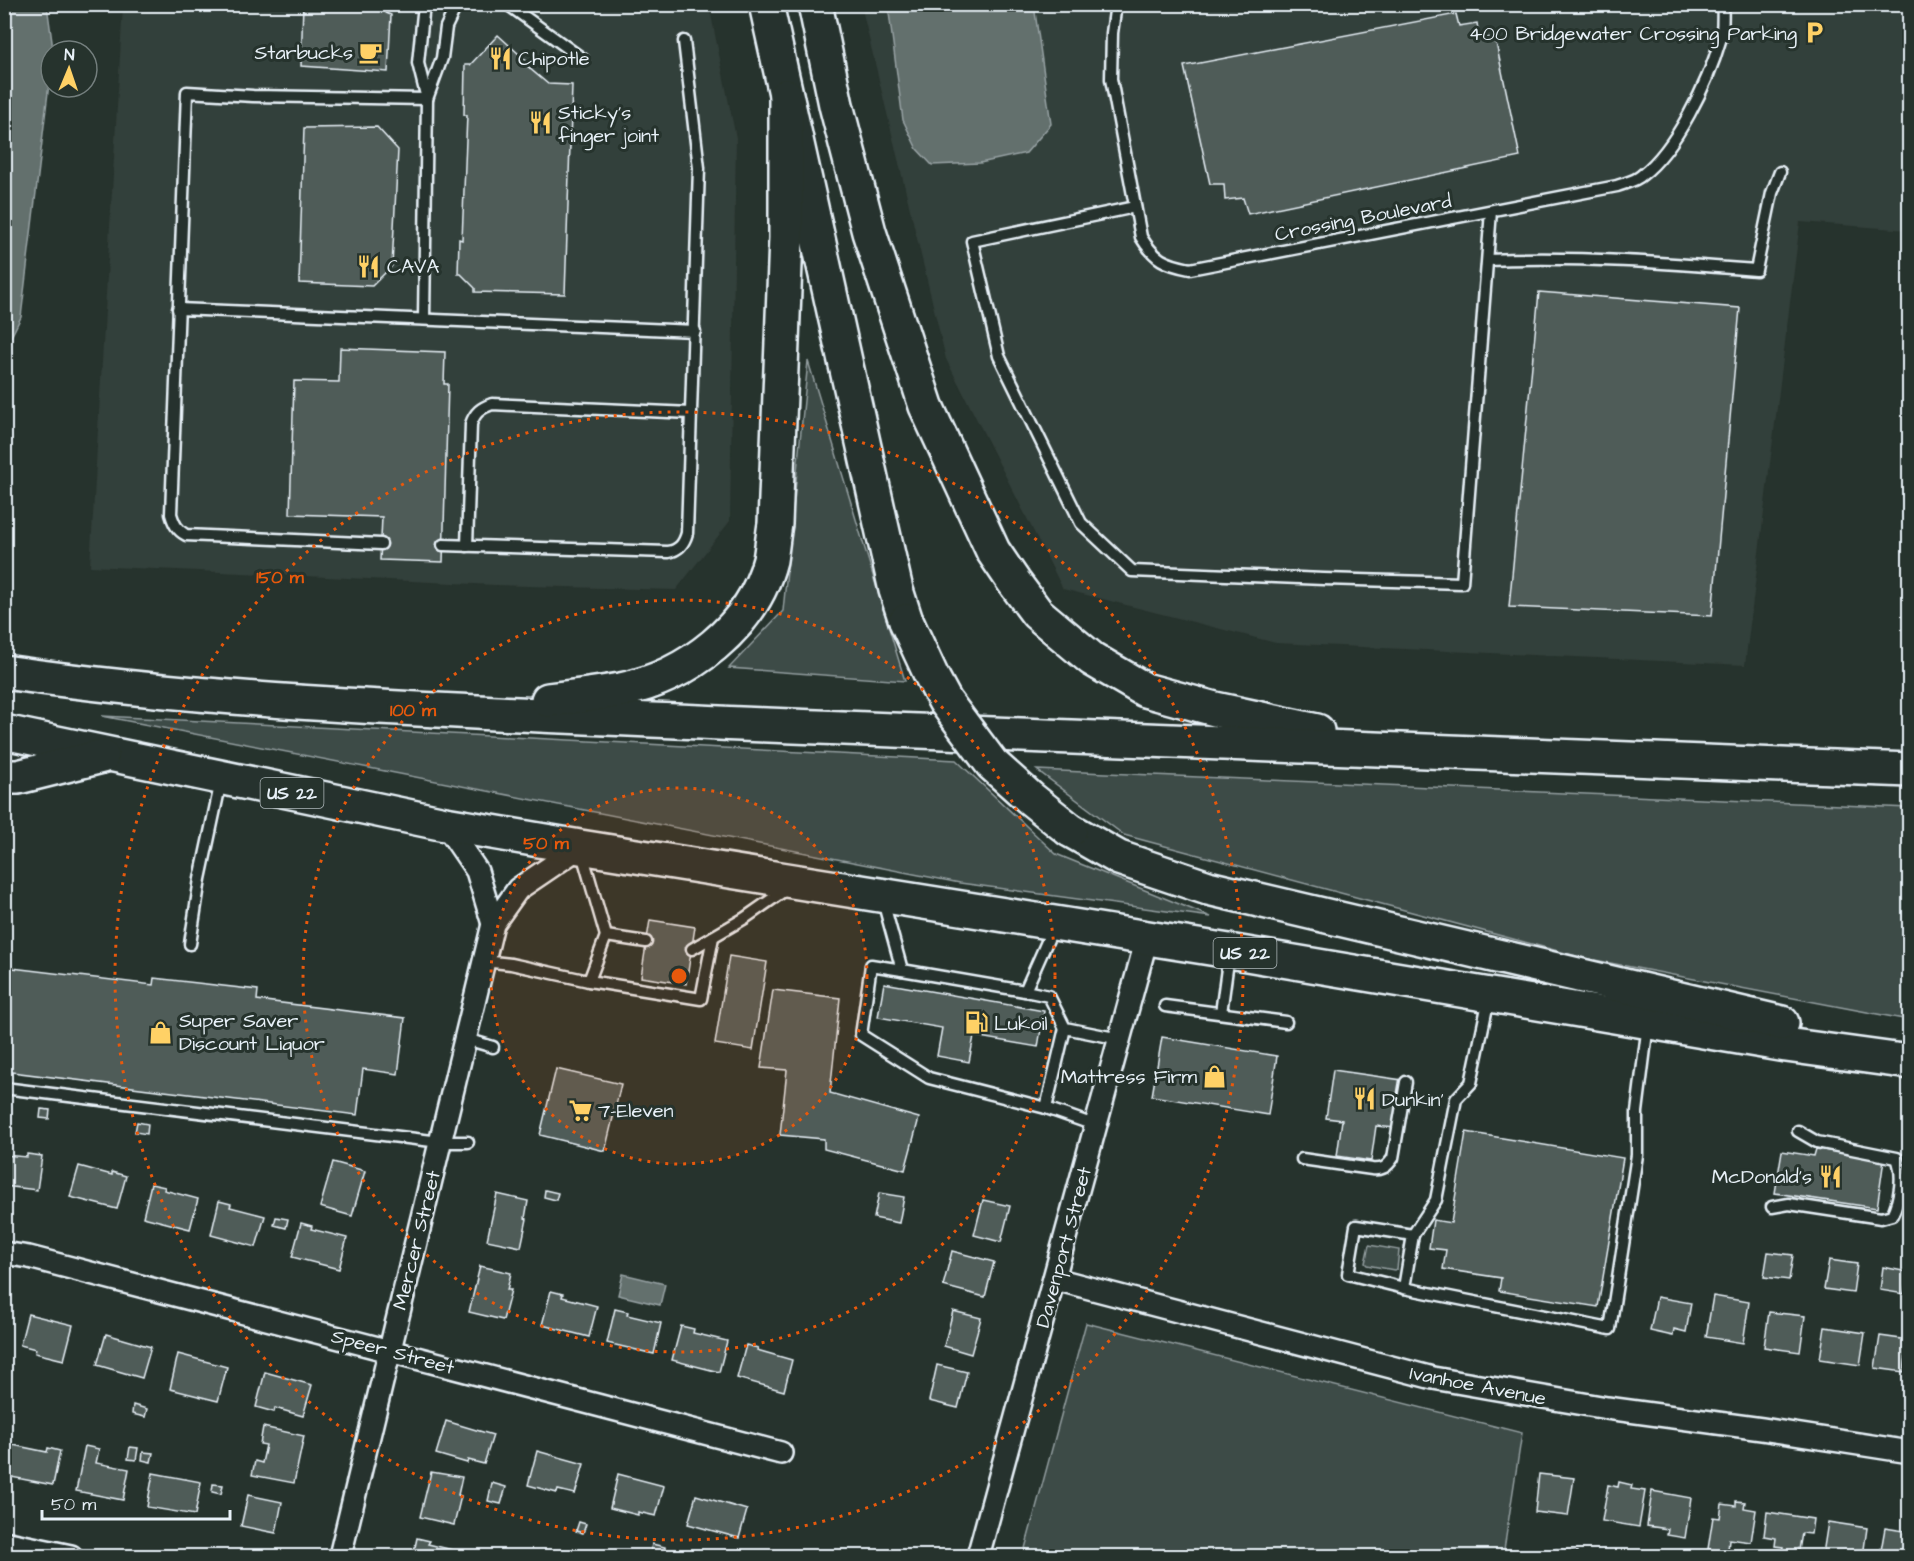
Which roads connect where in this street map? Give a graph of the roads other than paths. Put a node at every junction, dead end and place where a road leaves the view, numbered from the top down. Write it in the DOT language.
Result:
graph roads {
  1 [pos="424,4"];
  2 [pos="457,4"];
  3 [pos="507,4"];
  4 [pos="766,4"];
  5 [pos="815,4"];
  6 [pos="1116,4"];
  7 [pos="1723,4"];
  8 [pos="684,41"];
  9 [pos="584,59"];
  10 [pos="786,96"];
  11 [pos="427,99"];
  12 [pos="1780,172"];
  13 [pos="1135,207"];
  14 [pos="1491,211"];
  15 [pos="1488,260"];
  16 [pos="178,309"];
  17 [pos="424,319"];
  18 [pos="695,331"];
  19 [pos="691,413"];
  20 [pos="381,544"];
  21 [pos="443,545"];
  22 [pos="467,546"];
  23 [pos="4,650"];
  24 [pos="4,672"];
  25 [pos="46,678"];
  26 [pos="469,711"];
  27 [pos="4,732"];
  28 [pos="1404,750"];
  29 [pos="109,754"];
  30 [pos="1910,770"];
  31 [pos="4,777"];
  32 [pos="221,778"];
  33 [pos="445,824"];
  34 [pos="580,847"];
  35 [pos="797,881"];
  36 [pos="881,895"];
  37 [pos="1055,923"];
  38 [pos="493,924"];
  39 [pos="606,936"];
  40 [pos="713,937"];
  41 [pos="1147,938"];
  42 [pos="646,942"];
  43 [pos="190,944"];
  44 [pos="692,949"];
  45 [pos="1229,951"];
  46 [pos="484,961"];
  47 [pos="902,970"];
  48 [pos="589,981"];
  49 [pos="1025,991"];
  50 [pos="1490,995"];
  51 [pos="1165,1006"];
  52 [pos="1221,1013"];
  53 [pos="1286,1022"];
  54 [pos="1648,1022"];
  55 [pos="1065,1028"];
  56 [pos="465,1039"];
  57 [pos="1120,1039"];
  58 [pos="493,1047"];
  59 [pos="1910,1050"];
  60 [pos="1910,1062"];
  61 [pos="1406,1082"];
  62 [pos="4,1088"];
  63 [pos="1046,1108"];
  64 [pos="1097,1126"];
  65 [pos="1798,1131"];
  66 [pos="440,1142"];
  67 [pos="468,1142"];
  68 [pos="1302,1159"];
  69 [pos="1772,1207"];
  70 [pos="1413,1235"];
  71 [pos="4,1253"];
  72 [pos="1055,1279"];
  73 [pos="1404,1288"];
  74 [pos="389,1350"];
  75 [pos="1910,1452"];
  76 [pos="782,1453"];
  77 [pos="4,1542"];
  78 [pos="71,1557"];
  79 [pos="340,1557"];
  80 [pos="978,1557"];
  1 -- 11 [label="lane"];
  2 -- 11 [label="lane"];
  3 -- 9 [label="lane"];
  4 -- 10 [label="highway"];
  5 -- 28 [label="highway"];
  6 -- 13 [label="lane, Crossing Boulevard"];
  7 -- 14 [label="lane, Crossing Boulevard"];
  8 -- 18 [label="lane"];
  10 -- 26 [label="highway"];
  10 -- 59 [label="highway, bridge"];
  11 -- 16 [label="lane"];
  11 -- 17 [label="lane"];
  12 -- 15 [label="lane"];
  13 -- 14 [label="lane, Crossing Boulevard"];
  13 -- 15 [label="lane"];
  14 -- 15 [label="lane"];
  16 -- 17 [label="lane"];
  16 -- 20 [label="lane"];
  17 -- 18 [label="lane"];
  18 -- 19 [label="lane"];
  19 -- 22 [label="lane"];
  19 -- 22 [label="lane"];
  21 -- 22 [label="lane"];
  23 -- 25 [label="highway"];
  24 -- 25 [label="highway"];
  25 -- 26 [label="highway"];
  26 -- 28 [label="highway"];
  27 -- 29 [label="highway, US 22"];
  28 -- 30 [label="highway"];
  29 -- 31 [label="highway"];
  29 -- 32 [label="highway, US 22"];
  32 -- 33 [label="highway, US 22"];
  32 -- 43 [label="lane"];
  33 -- 34 [label="highway, US 22"];
  33 -- 38 [label="street"];
  34 -- 35 [label="highway, US 22"];
  34 -- 38 [label="street, Mercer Street"];
  34 -- 39 [label="lane"];
  35 -- 36 [label="highway, US 22"];
  35 -- 40 [label="lane"];
  36 -- 37 [label="highway, US 22"];
  36 -- 47 [label="lane"];
  37 -- 41 [label="highway, US 22"];
  37 -- 49 [label="lane"];
  38 -- 46 [label="street, Mercer Street"];
  39 -- 42 [label="lane"];
  39 -- 48 [label="lane"];
  40 -- 44 [label="lane"];
  40 -- 48 [label="lane"];
  41 -- 45 [label="highway, US 22"];
  41 -- 57 [label="street, Davenport Street"];
  45 -- 50 [label="highway, US 22"];
  45 -- 52 [label="lane"];
  46 -- 48 [label="lane"];
  46 -- 56 [label="street, Mercer Street"];
  47 -- 49 [label="lane"];
  47 -- 63 [label="lane"];
  49 -- 55 [label="lane"];
  50 -- 54 [label="highway, US 22"];
  50 -- 70 [label="lane"];
  51 -- 52 [label="lane"];
  52 -- 53 [label="lane"];
  54 -- 60 [label="highway, US 22"];
  54 -- 73 [label="lane"];
  55 -- 57 [label="lane"];
  55 -- 63 [label="lane"];
  56 -- 58 [label="lane"];
  56 -- 66 [label="street, Mercer Street"];
  57 -- 64 [label="street, Davenport Street"];
  61 -- 68 [label="lane"];
  62 -- 66 [label="lane"];
  63 -- 64 [label="lane"];
  64 -- 72 [label="street, Davenport Street"];
  65 -- 69 [label="lane"];
  66 -- 67 [label="lane"];
  66 -- 74 [label="street, Mercer Street"];
  70 -- 73 [label="lane"];
  70 -- 73 [label="lane"];
  71 -- 74 [label="street, Speer Street"];
  72 -- 75 [label="street, Ivanhoe Avenue"];
  72 -- 80 [label="street, Davenport Street"];
  74 -- 76 [label="street, Speer Street"];
  74 -- 79 [label="street, Mercer Street"];
  77 -- 78 [label="street"];
}
